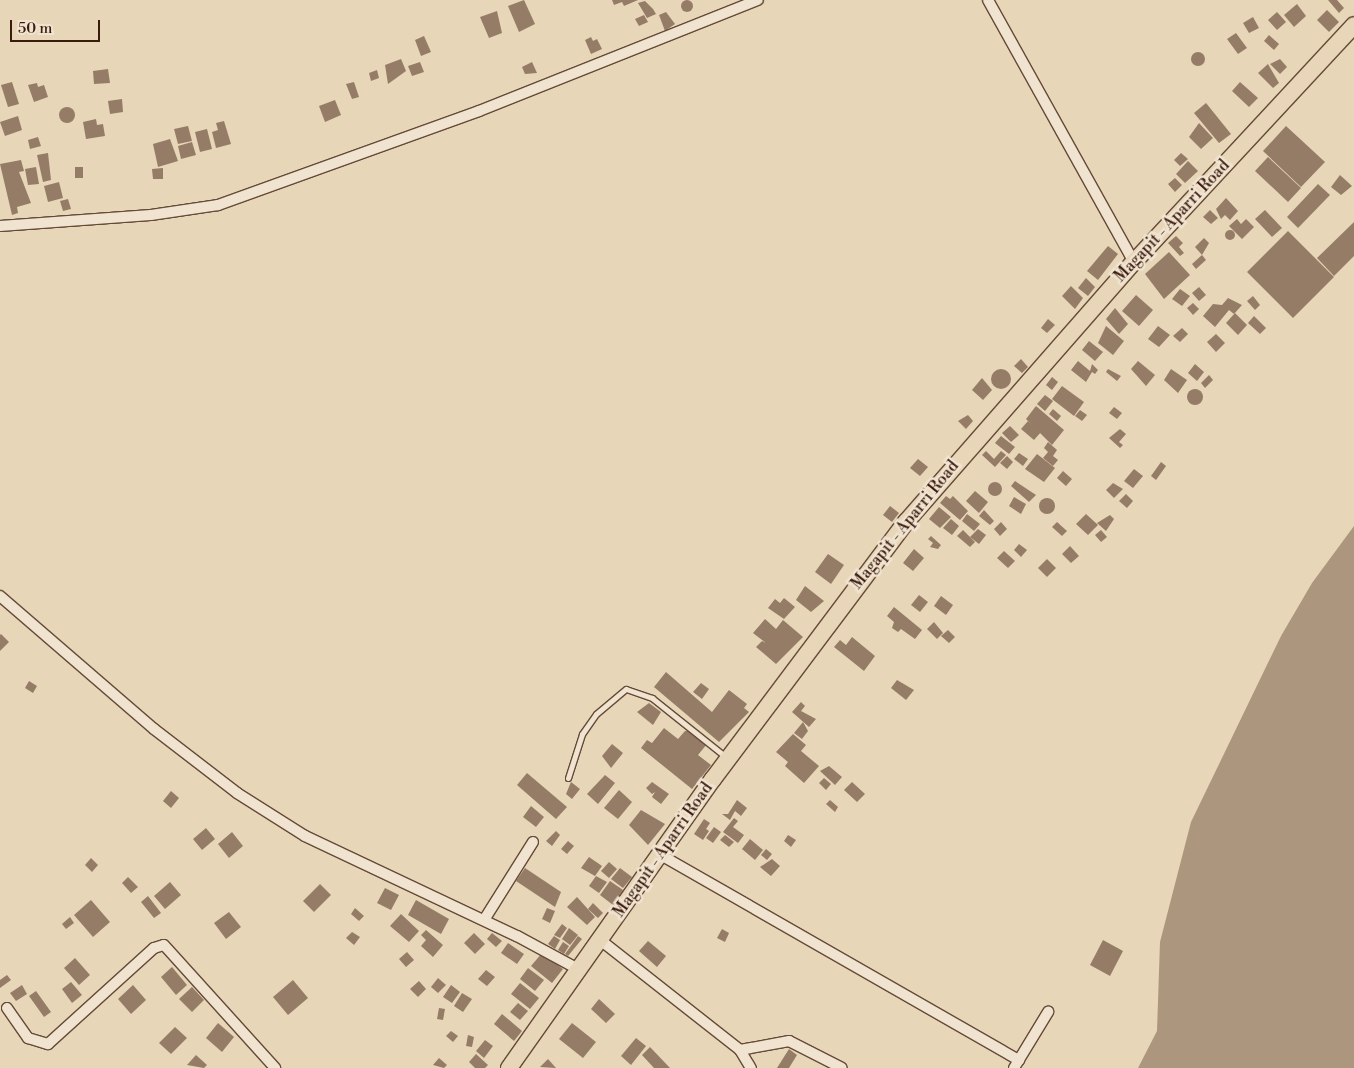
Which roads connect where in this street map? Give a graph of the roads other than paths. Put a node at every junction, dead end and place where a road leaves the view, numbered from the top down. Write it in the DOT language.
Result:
graph roads {
  1 [pos="758,0"];
  2 [pos="988,0"];
  3 [pos="1354,26"];
  4 [pos="0,226"];
  5 [pos="1134,262"];
  6 [pos="0,596"];
  7 [pos="728,758"];
  8 [pos="568,778"];
  9 [pos="534,842"];
  10 [pos="659,854"];
  11 [pos="484,920"];
  12 [pos="599,939"];
  13 [pos="580,970"];
  14 [pos="7,1008"];
  15 [pos="1048,1012"];
  16 [pos="740,1050"];
  17 [pos="1017,1064"];
  18 [pos="275,1068"];
  19 [pos="509,1068"];
  20 [pos="751,1068"];
  21 [pos="842,1068"];
  1 -- 4 [label="street"];
  2 -- 5 [label="street"];
  3 -- 5 [label="main road, Magapit - Aparri Road"];
  5 -- 7 [label="main road, Magapit - Aparri Road"];
  6 -- 11 [label="street"];
  7 -- 8 [label="lane"];
  7 -- 10 [label="main road, Magapit - Aparri Road"];
  9 -- 11 [label="street"];
  10 -- 12 [label="main road, Magapit - Aparri Road"];
  10 -- 17 [label="street"];
  11 -- 13 [label="street"];
  12 -- 13 [label="main road, Magapit - Aparri Road"];
  12 -- 16 [label="street"];
  13 -- 19 [label="main road, Magapit - Aparri Road"];
  14 -- 18 [label="street"];
  15 -- 17 [label="street"];
  16 -- 20 [label="street"];
  16 -- 21 [label="street"];
}
